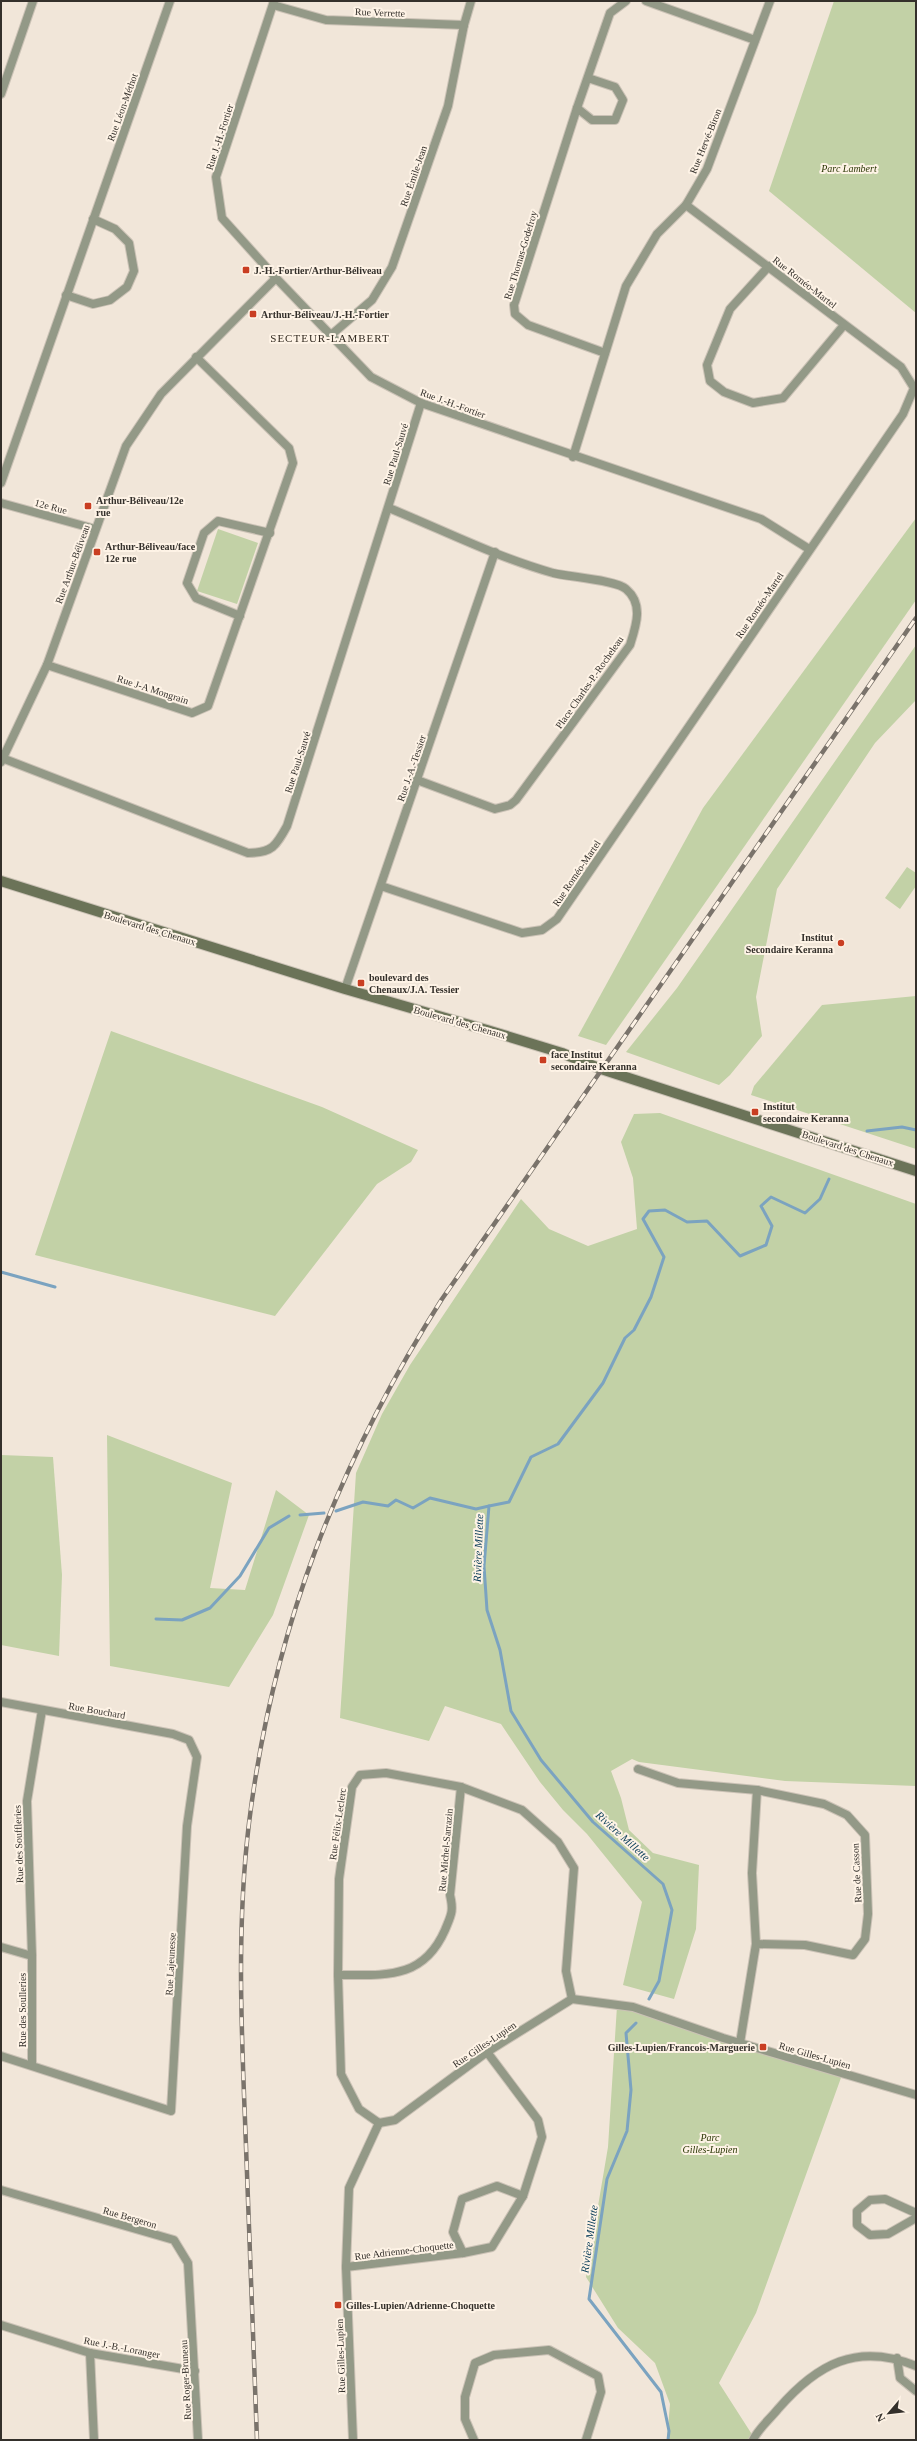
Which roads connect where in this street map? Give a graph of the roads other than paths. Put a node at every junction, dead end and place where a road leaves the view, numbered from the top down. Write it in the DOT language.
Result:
graph roads {
  1 [pos="33,1"];
  2 [pos="170,1"];
  3 [pos="471,1"];
  4 [pos="626,1"];
  5 [pos="646,1"];
  6 [pos="770,1"];
  7 [pos="273,3"];
  8 [pos="464,25"];
  9 [pos="755,40"];
  10 [pos="588,78"];
  11 [pos="1,94"];
  12 [pos="577,108"];
  13 [pos="686,205"];
  14 [pos="93,219"];
  15 [pos="769,266"];
  16 [pos="276,278"];
  17 [pos="66,295"];
  18 [pos="844,325"];
  19 [pos="331,335"];
  20 [pos="605,353"];
  21 [pos="196,357"];
  22 [pos="421,403"];
  23 [pos="573,457"];
  24 [pos="1,483"];
  25 [pos="1,503"];
  26 [pos="389,508"];
  27 [pos="95,529"];
  28 [pos="270,533"];
  29 [pos="809,549"];
  30 [pos="496,552"];
  31 [pos="240,616"];
  32 [pos="47,665"];
  33 [pos="2,760"];
  34 [pos="417,780"];
  35 [pos="1,881"];
  36 [pos="381,886"];
  37 [pos="345,989"];
  38 [pos="916,1171"];
  39 [pos="1,1702"];
  40 [pos="42,1710"];
  41 [pos="189,1740"];
  42 [pos="638,1769"];
  43 [pos="461,1787"];
  44 [pos="757,1790"];
  45 [pos="756,1944"];
  46 [pos="1,1947"];
  47 [pos="32,1956"];
  48 [pos="338,1975"];
  49 [pos="572,1999"];
  50 [pos="740,2044"];
  51 [pos="487,2052"];
  52 [pos="1,2056"];
  53 [pos="32,2065"];
  54 [pos="916,2095"];
  55 [pos="379,2123"];
  56 [pos="1,2190"];
  57 [pos="523,2196"];
  58 [pos="916,2213"];
  59 [pos="916,2218"];
  60 [pos="463,2253"];
  61 [pos="346,2267"];
  62 [pos="192,2318"];
  63 [pos="1,2325"];
  64 [pos="90,2353"];
  65 [pos="897,2358"];
  66 [pos="916,2366"];
  67 [pos="195,2371"];
  68 [pos="916,2391"];
  69 [pos="755,2439"];
  70 [pos="94,2440"];
  71 [pos="198,2440"];
  72 [pos="353,2440"];
  73 [pos="474,2440"];
  74 [pos="586,2440"];
  1 -- 11 [label="street"];
  2 -- 14 [label="street, Rue Léon-Méthot"];
  3 -- 8 [label="street, Rue Émile-Jean"];
  4 -- 10 [label="street, Rue Thomas-Godefroy"];
  5 -- 9 [label="street"];
  6 -- 9 [label="street, Rue Hervé-Biron"];
  7 -- 8 [label="street, Rue Verrette"];
  7 -- 16 [label="street, Rue J.-H.-Fortier"];
  8 -- 19 [label="street, Rue Émile-Jean"];
  9 -- 13 [label="street, Rue Hervé-Biron"];
  10 -- 12 [label="street, Rue Thomas-Godefroy"];
  10 -- 12 [label="street"];
  12 -- 20 [label="street, Rue Thomas-Godefroy"];
  13 -- 15 [label="street, Rue Roméo-Martel"];
  13 -- 20 [label="street, Rue Hervé-Biron"];
  14 -- 17 [label="street, Rue Léon-Méthot"];
  14 -- 17 [label="street"];
  15 -- 18 [label="street, Rue Roméo-Martel"];
  15 -- 18 [label="street"];
  16 -- 19 [label="street, Rue J.-H.-Fortier"];
  16 -- 21 [label="street, Rue Arthur-Béliveau"];
  17 -- 24 [label="street, Rue Léon-Méthot"];
  18 -- 29 [label="street, Rue Roméo-Martel"];
  19 -- 22 [label="street, Rue J.-H.-Fortier"];
  20 -- 23 [label="street, Rue Hervé-Biron"];
  21 -- 27 [label="street, Rue Arthur-Béliveau"];
  21 -- 28 [label="street, Rue J-A Mongrain"];
  22 -- 23 [label="street, Rue J.-H.-Fortier"];
  22 -- 26 [label="street, Rue Paul-Sauvé"];
  23 -- 29 [label="street, Rue J.-H.-Fortier"];
  25 -- 27 [label="street, 12e Rue"];
  26 -- 30 [label="street, Place Charles-P.-Rocheleau"];
  26 -- 33 [label="street, Rue Paul-Sauvé"];
  27 -- 32 [label="street, Rue Arthur-Béliveau"];
  28 -- 31 [label="street, Rue J-A Mongrain"];
  28 -- 31 [label="street"];
  29 -- 36 [label="street, Rue Roméo-Martel"];
  30 -- 34 [label="street, Rue J.-A.-Tessier"];
  30 -- 34 [label="street, Place Charles-P.-Rocheleau"];
  31 -- 32 [label="street, Rue J-A Mongrain"];
  32 -- 33 [label="street, Rue Arthur-Béliveau"];
  34 -- 36 [label="street, Rue J.-A.-Tessier"];
  35 -- 37 [label="main road, Boulevard des Chenaux"];
  36 -- 37 [label="street, Rue J.-A.-Tessier"];
  37 -- 38 [label="main road, Boulevard des Chenaux"];
  39 -- 40 [label="street, Rue Bouchard"];
  40 -- 41 [label="street, Rue Bouchard"];
  40 -- 47 [label="street, Rue des Souffleries"];
  41 -- 53 [label="street, Rue Lajeunesse"];
  42 -- 44 [label="street, Rue de Casson"];
  43 -- 48 [label="street, Rue Michel-Sarrazin"];
  43 -- 48 [label="street, Rue Félix-Leclerc"];
  43 -- 49 [label="street, Rue Félix-Leclerc"];
  44 -- 45 [label="street"];
  44 -- 45 [label="street, Rue de Casson"];
  45 -- 50 [label="street"];
  46 -- 47 [label="street"];
  47 -- 53 [label="street, Rue des Soulleries"];
  48 -- 55 [label="street, Rue Félix-Leclerc"];
  49 -- 50 [label="street, Rue Gilles-Lupien"];
  49 -- 51 [label="street, Rue Gilles-Lupien"];
  50 -- 54 [label="street, Rue Gilles-Lupien"];
  51 -- 55 [label="street, Rue Gilles-Lupien"];
  51 -- 57 [label="street, Rue Adrienne-Choquette"];
  52 -- 53 [label="street"];
  55 -- 61 [label="street, Rue Gilles-Lupien"];
  56 -- 62 [label="street, Rue Bergeron"];
  57 -- 60 [label="street, Rue Adrienne-Choquette"];
  57 -- 60 [label="street, Rue Adrienne-Choquette"];
  58 -- 59 [label="street"];
  60 -- 61 [label="street, Rue Adrienne-Choquette"];
  61 -- 72 [label="street, Rue Gilles-Lupien"];
  62 -- 67 [label="street, Rue Roger-Bruneau"];
  63 -- 64 [label="street, Rue J.-B.-Loranger"];
  64 -- 67 [label="street, Rue J.-B.-Loranger"];
  64 -- 70 [label="street"];
  65 -- 66 [label="street"];
  65 -- 68 [label="street"];
  65 -- 69 [label="street"];
  67 -- 71 [label="street, Rue Roger-Bruneau"];
  73 -- 74 [label="street"];
}
